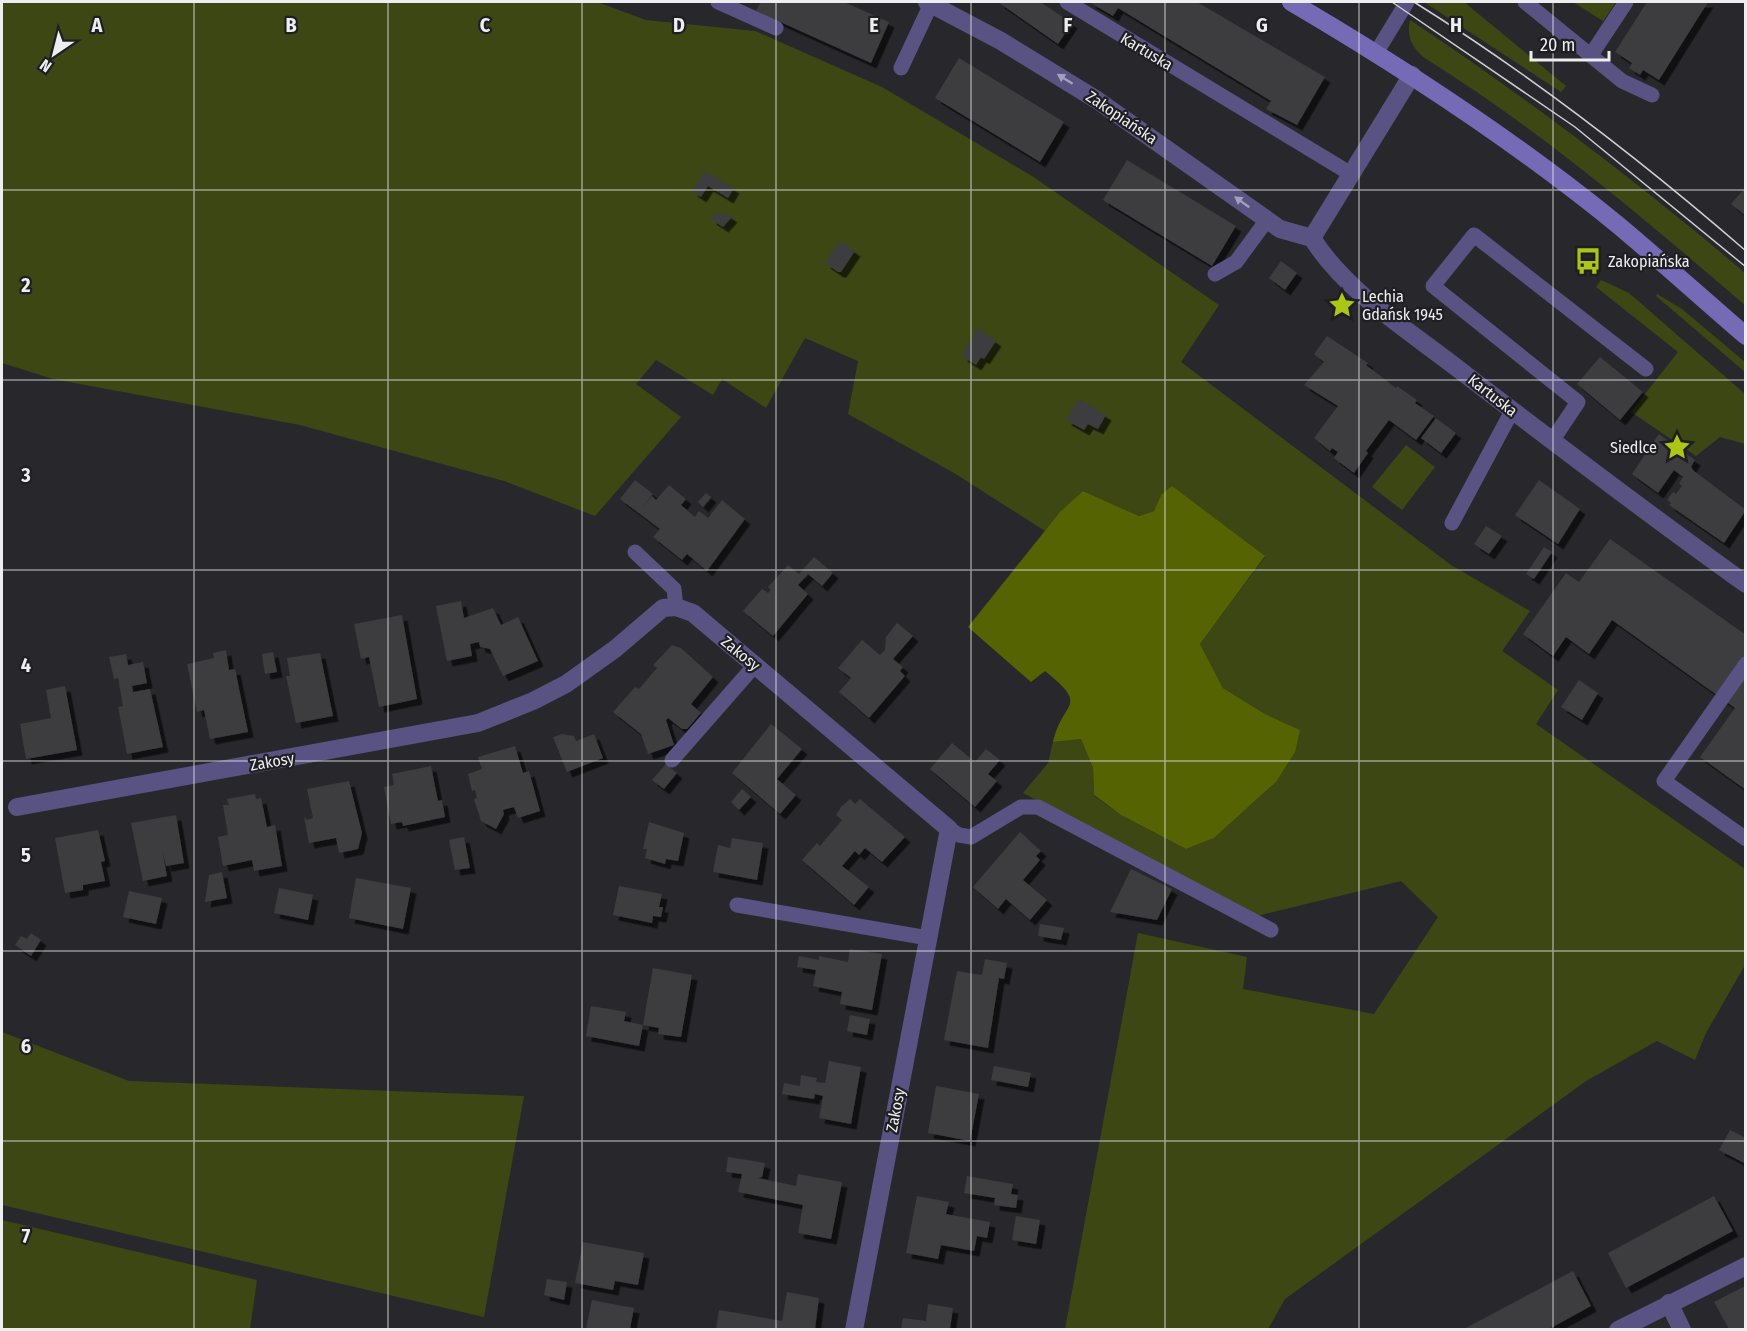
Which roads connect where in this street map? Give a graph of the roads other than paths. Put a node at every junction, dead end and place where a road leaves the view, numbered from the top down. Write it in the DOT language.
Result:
graph roads {
  1 [pos="718,2"];
  2 [pos="1067,2"];
  3 [pos="1291,2"];
  4 [pos="1407,2"];
  5 [pos="1526,2"];
  6 [pos="1626,2"];
  7 [pos="929,3"];
  8 [pos="776,28"];
  9 [pos="1376,52"];
  10 [pos="1591,55"];
  11 [pos="901,68"];
  12 [pos="1412,75"];
  13 [pos="1652,95"];
  14 [pos="1351,174"];
  15 [pos="1267,220"];
  16 [pos="1312,238"];
  17 [pos="1215,274"];
  18 [pos="1746,336"];
  19 [pos="1646,369"];
  20 [pos="1512,411"];
  21 [pos="1552,441"];
  22 [pos="1452,523"];
  23 [pos="634,552"];
  24 [pos="1746,585"];
  25 [pos="676,607"];
  26 [pos="756,664"];
  27 [pos="1746,664"];
  28 [pos="672,760"];
  29 [pos="17,807"];
  30 [pos="949,829"];
  31 [pos="1746,839"];
  32 [pos="737,905"];
  33 [pos="1271,930"];
  34 [pos="928,938"];
  35 [pos="1746,1266"];
  36 [pos="1669,1304"];
  37 [pos="854,1329"];
  38 [pos="1618,1329"];
  39 [pos="1682,1329"];
  1 -- 8 [label="lane"];
  2 -- 14 [label="lane, Kartuska"];
  3 -- 9 [label="main road"];
  4 -- 9 [label="lane"];
  5 -- 10 [label="lane"];
  6 -- 10 [label="lane"];
  7 -- 11 [label="lane"];
  15 -- 7 [label="street, Zakopiańska, one-way"];
  9 -- 12 [label="main road"];
  10 -- 13 [label="lane"];
  12 -- 14 [label="street"];
  12 -- 18 [label="main road"];
  14 -- 16 [label="street"];
  15 -- 16 [label="street, Zakopiańska"];
  15 -- 17 [label="lane"];
  16 -- 20 [label="street, Kartuska"];
  19 -- 21 [label="lane"];
  20 -- 21 [label="street, Kartuska"];
  20 -- 22 [label="lane"];
  21 -- 24 [label="street, Kartuska"];
  23 -- 25 [label="lane"];
  25 -- 26 [label="street, Zakosy"];
  25 -- 29 [label="street, Zakosy"];
  26 -- 28 [label="lane"];
  26 -- 30 [label="street, Zakosy"];
  27 -- 31 [label="lane"];
  30 -- 33 [label="lane"];
  30 -- 34 [label="street, Zakosy"];
  32 -- 34 [label="lane"];
  34 -- 37 [label="street, Zakosy"];
  35 -- 36 [label="street"];
  36 -- 38 [label="street"];
  36 -- 39 [label="street"];
}
